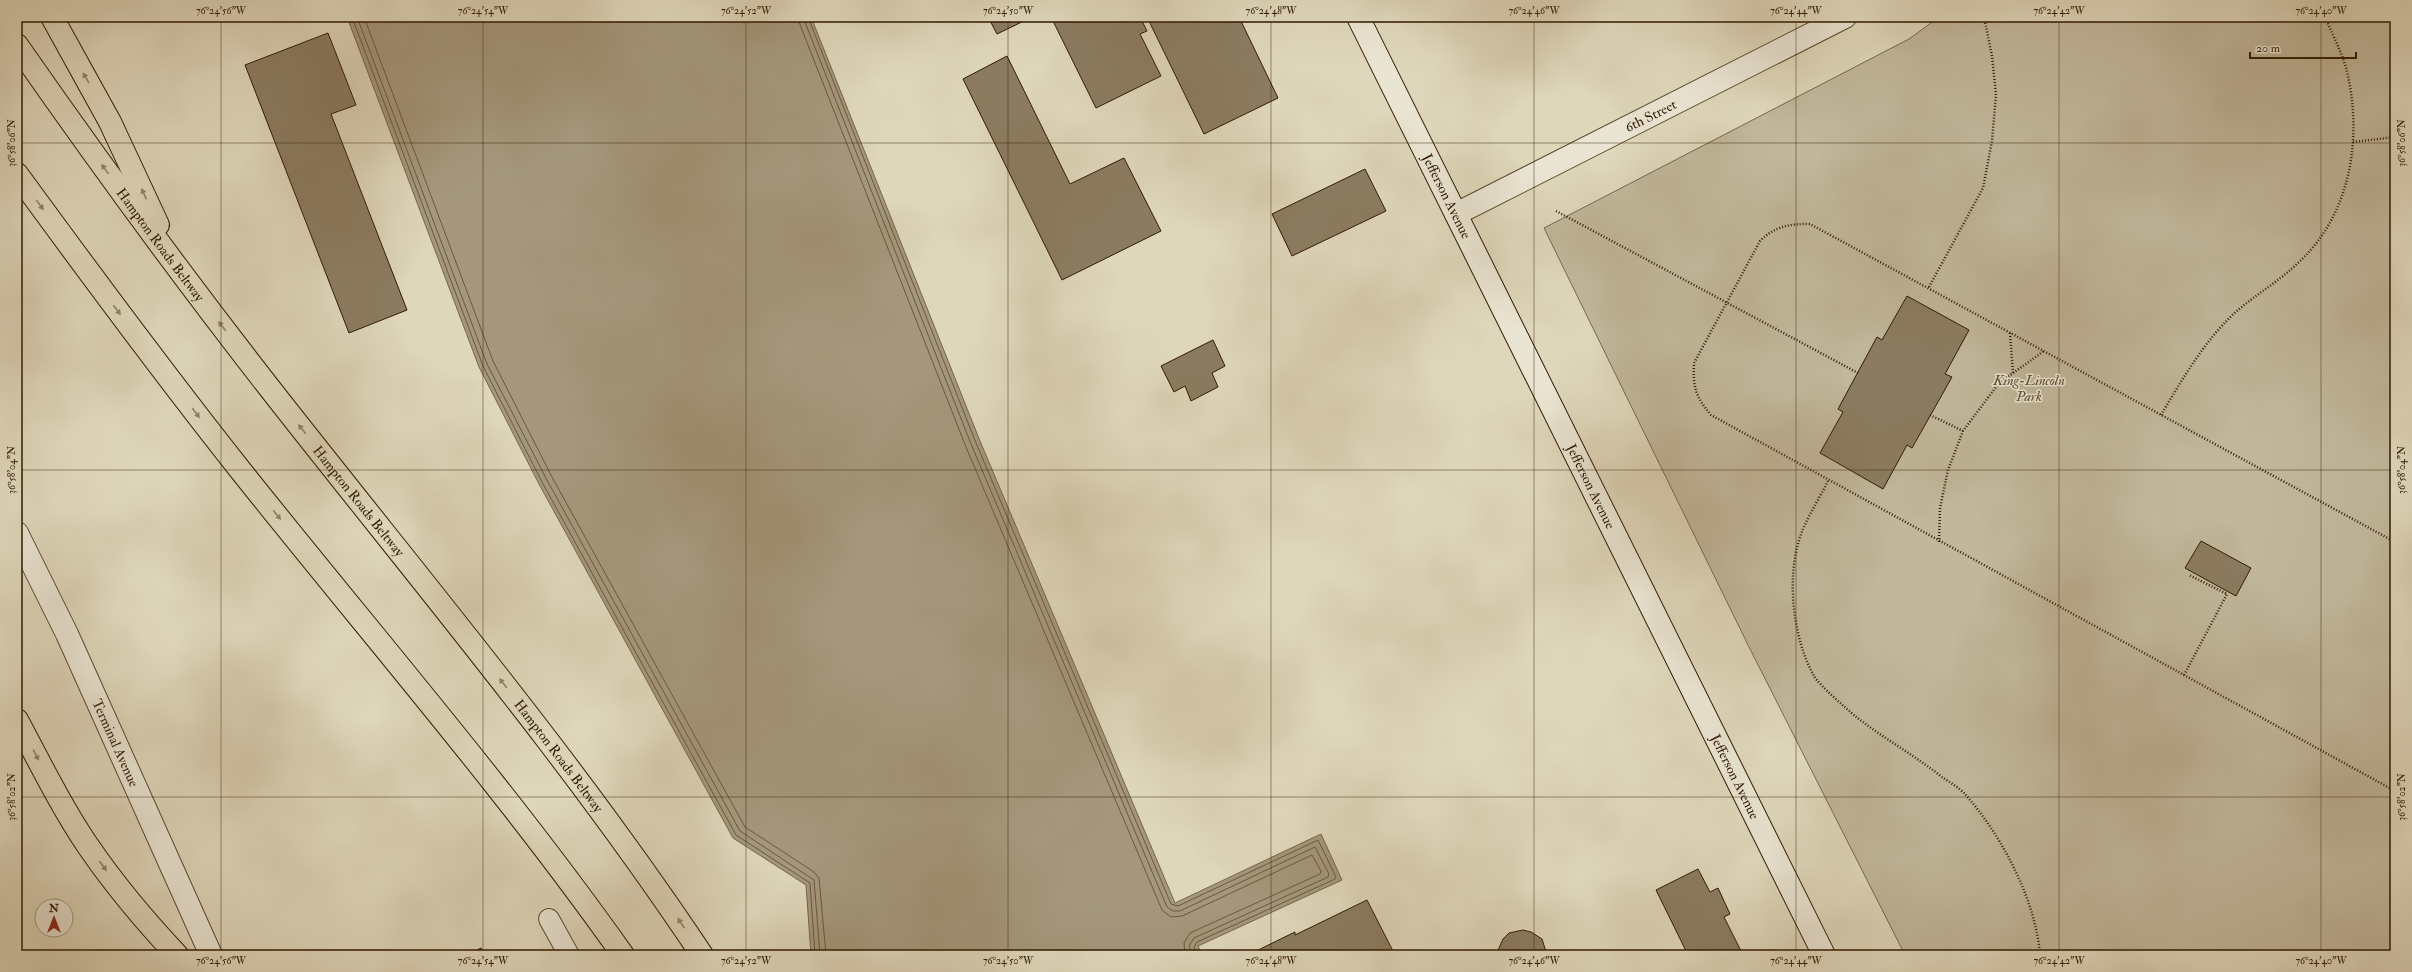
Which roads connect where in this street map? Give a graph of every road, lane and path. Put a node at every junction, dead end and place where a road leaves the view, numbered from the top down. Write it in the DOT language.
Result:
graph roads {
  1 [pos="52,17"];
  2 [pos="1358,17"];
  3 [pos="1845,17"];
  4 [pos="1984,17"];
  5 [pos="2325,17"];
  6 [pos="17,44"];
  7 [pos="2395,137"];
  8 [pos="2353,142"];
  9 [pos="17,174"];
  10 [pos="1556,211"];
  11 [pos="1456,214"];
  12 [pos="178,268"];
  13 [pos="1928,287"];
  14 [pos="1727,301"];
  15 [pos="2010,332"];
  16 [pos="2044,351"];
  17 [pos="1858,373"];
  18 [pos="2013,373"];
  19 [pos="2162,414"];
  20 [pos="1930,415"];
  21 [pos="1962,431"];
  22 [pos="1828,481"];
  23 [pos="17,533"];
  24 [pos="1939,542"];
  25 [pos="2395,542"];
  26 [pos="2189,575"];
  27 [pos="2184,675"];
  28 [pos="17,720"];
  29 [pos="2395,791"];
  30 [pos="548,919"];
  31 [pos="177,955"];
  32 [pos="211,955"];
  33 [pos="569,955"];
  34 [pos="623,955"];
  35 [pos="702,955"];
  36 [pos="1824,955"];
  37 [pos="2040,955"];
  12 -- 1 [label="highway, one-way"];
  2 -- 11 [label="street, Jefferson Avenue"];
  3 -- 11 [label="street, 6th Street"];
  4 -- 13 [label="path"];
  5 -- 8 [label="path"];
  12 -- 6 [label="highway, Hampton Roads Beltway, one-way"];
  7 -- 8 [label="path"];
  8 -- 19 [label="path"];
  9 -- 34 [label="highway, one-way"];
  10 -- 14 [label="path"];
  11 -- 36 [label="street, Jefferson Avenue"];
  35 -- 12 [label="highway, Hampton Roads Beltway, one-way"];
  13 -- 14 [label="path"];
  13 -- 15 [label="path"];
  14 -- 17 [label="path"];
  14 -- 22 [label="path"];
  15 -- 16 [label="path"];
  15 -- 18 [label="path"];
  16 -- 18 [label="path"];
  16 -- 19 [label="path"];
  18 -- 21 [label="path"];
  19 -- 25 [label="path"];
  20 -- 21 [label="path"];
  21 -- 24 [label="path"];
  22 -- 24 [label="path"];
  22 -- 37 [label="path"];
  23 -- 32 [label="street, Terminal Avenue"];
  24 -- 27 [label="path"];
  26 -- 27 [label="path"];
  27 -- 29 [label="path"];
  28 -- 31 [label="highway, one-way"];
  30 -- 33 [label="lane"];
}
